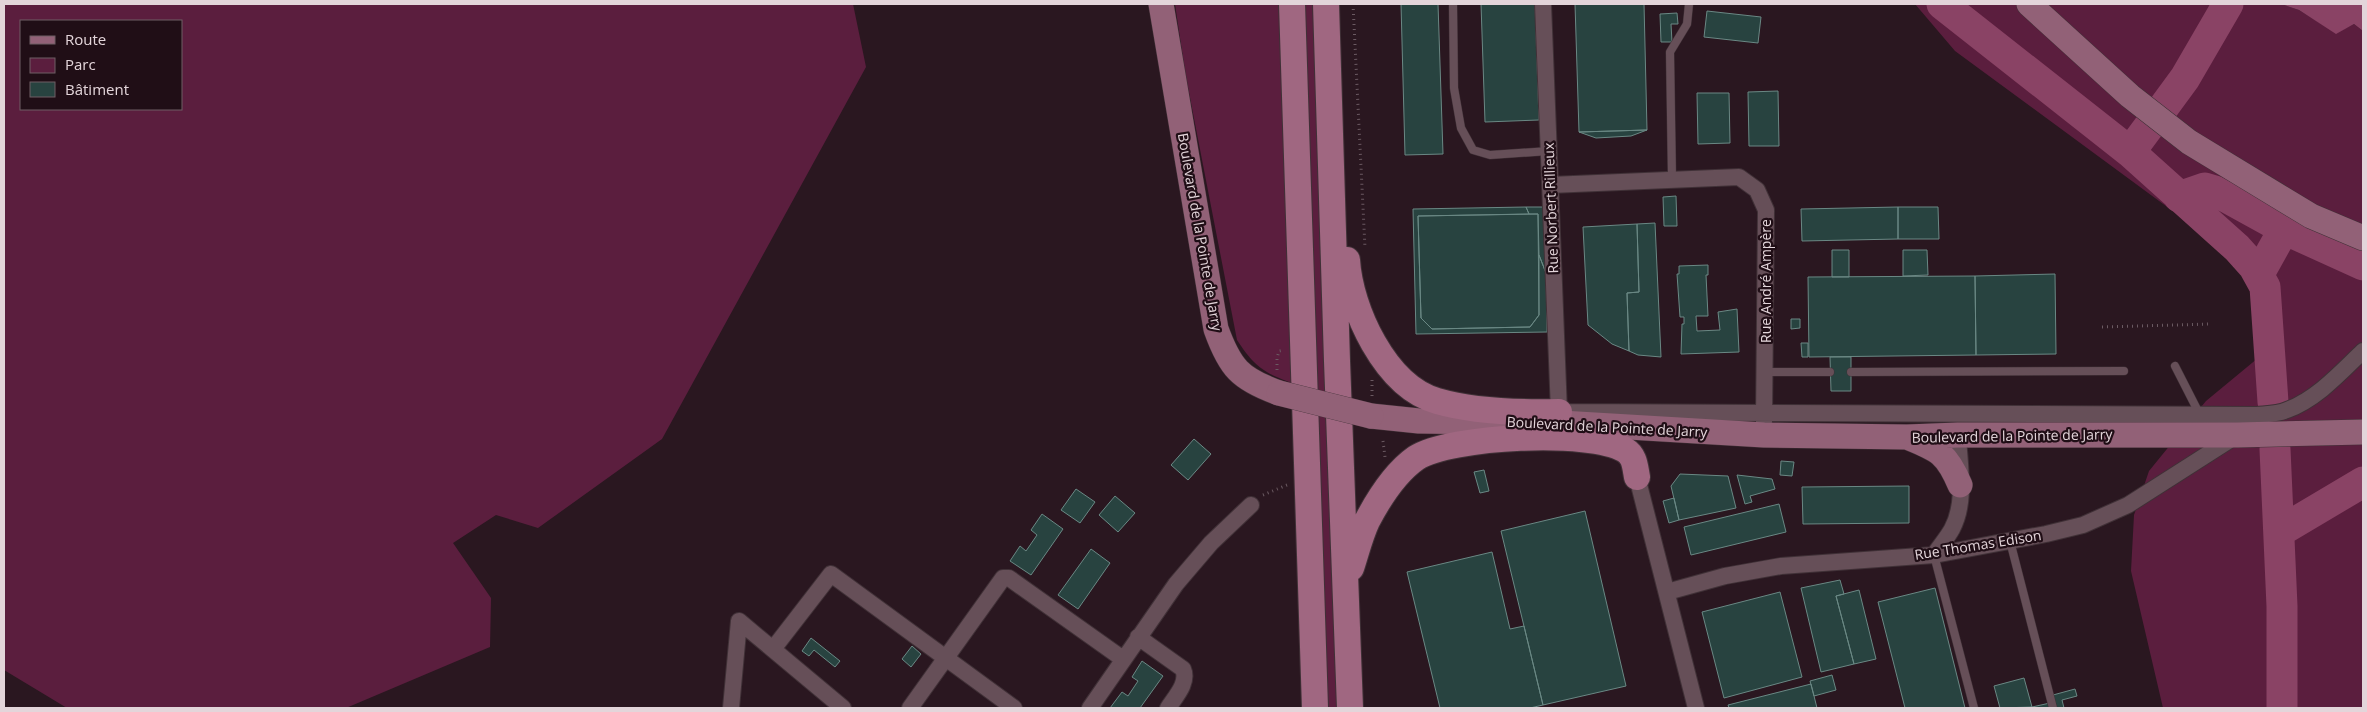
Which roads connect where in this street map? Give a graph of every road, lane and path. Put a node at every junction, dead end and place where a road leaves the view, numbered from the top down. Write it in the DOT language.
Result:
graph roads {
  1 [pos="1161,4"];
  2 [pos="1292,4"];
  3 [pos="1326,4"];
  4 [pos="1353,4"];
  5 [pos="1453,4"];
  6 [pos="1543,4"];
  7 [pos="1689,4"];
  8 [pos="2029,4"];
  9 [pos="1327,33"];
  10 [pos="1549,151"];
  11 [pos="1672,179"];
  12 [pos="1550,186"];
  13 [pos="2363,238"];
  14 [pos="1365,251"];
  15 [pos="2211,324"];
  16 [pos="2102,327"];
  17 [pos="1290,351"];
  18 [pos="2363,351"];
  19 [pos="2174,366"];
  20 [pos="1766,372"];
  21 [pos="1830,372"];
  22 [pos="1851,372"];
  23 [pos="2124,372"];
  24 [pos="1280,392"];
  25 [pos="1559,412"];
  26 [pos="2001,414"];
  27 [pos="2200,415"];
  28 [pos="1764,424"];
  29 [pos="2363,432"];
  30 [pos="1958,434"];
  31 [pos="2238,435"];
  32 [pos="1907,437"];
  33 [pos="1637,477"];
  34 [pos="1960,485"];
  35 [pos="1251,505"];
  36 [pos="2010,541"];
  37 [pos="1934,555"];
  38 [pos="1346,583"];
  39 [pos="1667,592"];
  40 [pos="1138,637"];
  41 [pos="773,650"];
  42 [pos="946,657"];
  43 [pos="1123,659"];
  44 [pos="731,708"];
  45 [pos="843,708"];
  46 [pos="910,708"];
  47 [pos="1014,708"];
  48 [pos="1090,708"];
  49 [pos="1168,708"];
  50 [pos="1315,708"];
  51 [pos="1350,708"];
  52 [pos="1696,708"];
  53 [pos="1974,708"];
  54 [pos="2053,708"];
  1 -- 24 [label="main road, Boulevard de la Pointe de Jarry"];
  2 -- 50 [label="highway"];
  3 -- 9 [label="highway"];
  4 -- 14 [label="path"];
  5 -- 10 [label="lane"];
  6 -- 10 [label="street, Rue Norbert Rillieux"];
  7 -- 11 [label="lane"];
  8 -- 13 [label="main road"];
  9 -- 25 [label="highway"];
  9 -- 38 [label="highway"];
  10 -- 12 [label="street, Rue Norbert Rillieux"];
  11 -- 12 [label="street, Rue André Ampère"];
  11 -- 20 [label="street, Rue André Ampère"];
  12 -- 25 [label="street, Rue Norbert Rillieux"];
  15 -- 16 [label="path"];
  17 -- 24 [label="path"];
  18 -- 27 [label="street, Boulevard de la Pointe de Jarry"];
  19 -- 27 [label="lane"];
  20 -- 21 [label="lane"];
  20 -- 28 [label="street, Rue André Ampère"];
  22 -- 23 [label="lane"];
  24 -- 28 [label="main road, Boulevard de la Pointe de Jarry, bridge"];
  25 -- 28 [label="street, Boulevard de la Pointe de Jarry"];
  26 -- 27 [label="street, Boulevard de la Pointe de Jarry"];
  26 -- 28 [label="street, Boulevard de la Pointe de Jarry"];
  26 -- 30 [label="street"];
  28 -- 32 [label="main road, Boulevard de la Pointe de Jarry"];
  29 -- 31 [label="main road, Boulevard de la Pointe de Jarry"];
  30 -- 31 [label="main road, Boulevard de la Pointe de Jarry"];
  30 -- 32 [label="main road, Boulevard de la Pointe de Jarry"];
  30 -- 34 [label="street"];
  31 -- 36 [label="street, Rue Thomas Edison"];
  32 -- 34 [label="main road"];
  33 -- 38 [label="highway"];
  33 -- 39 [label="street"];
  34 -- 37 [label="street"];
  35 -- 40 [label="street"];
  36 -- 37 [label="street, Rue Thomas Edison"];
  36 -- 54 [label="lane"];
  37 -- 39 [label="street, Rue Thomas Edison"];
  37 -- 53 [label="lane"];
  38 -- 51 [label="highway"];
  39 -- 52 [label="street"];
  40 -- 43 [label="street"];
  40 -- 49 [label="street"];
  41 -- 42 [label="street"];
  41 -- 44 [label="street"];
  41 -- 45 [label="street"];
  42 -- 43 [label="street"];
  42 -- 46 [label="street"];
  42 -- 47 [label="street"];
  43 -- 48 [label="street"];
}
